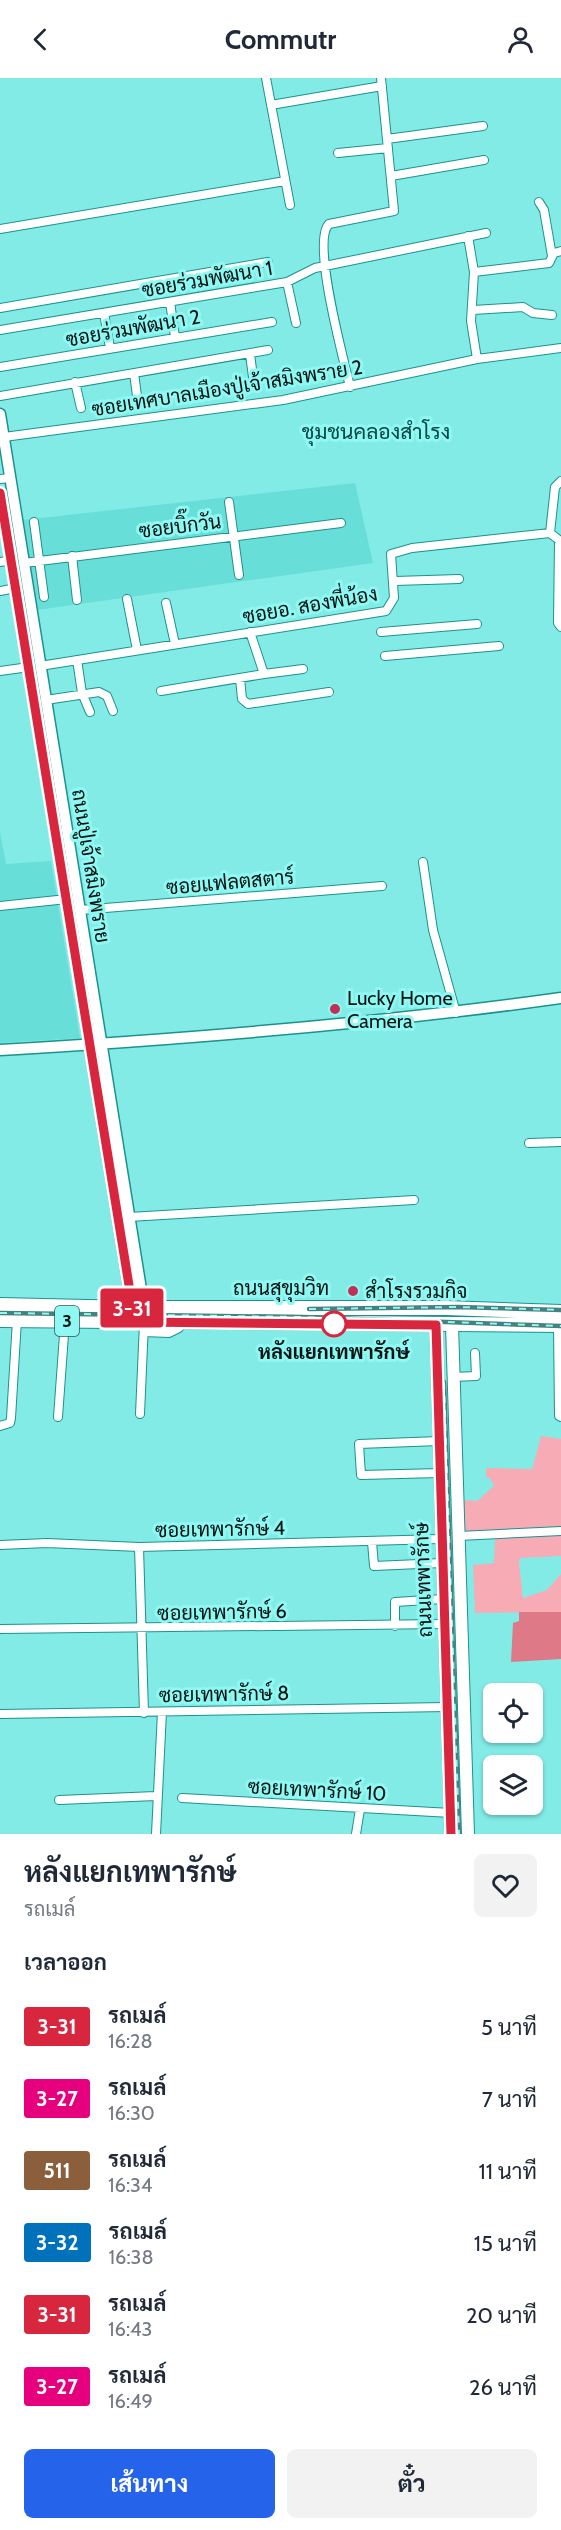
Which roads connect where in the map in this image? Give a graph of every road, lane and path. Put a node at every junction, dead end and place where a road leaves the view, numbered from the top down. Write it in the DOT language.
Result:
graph roads {
  1 [pos="266,78"];
  2 [pos="382,82"];
  3 [pos="271,105"];
  4 [pos="483,126"];
  5 [pos="388,143"];
  6 [pos="338,153"];
  7 [pos="484,160"];
  8 [pos="391,176"];
  9 [pos="282,182"];
  10 [pos="539,202"];
  11 [pos="290,205"];
  12 [pos="0,229"];
  13 [pos="486,233"];
  14 [pos="468,236"];
  15 [pos="561,250"];
  16 [pos="552,256"];
  17 [pos="268,262"];
  18 [pos="324,266"];
  19 [pos="474,272"];
  20 [pos="287,282"];
  21 [pos="170,302"];
  22 [pos="0,308"];
  23 [pos="473,310"];
  24 [pos="104,313"];
  25 [pos="552,315"];
  26 [pos="272,322"];
  27 [pos="296,323"];
  28 [pos="0,330"];
  29 [pos="175,337"];
  30 [pos="110,348"];
  31 [pos="561,348"];
  32 [pos="268,350"];
  33 [pos="250,354"];
  34 [pos="477,359"];
  35 [pos="0,367"];
  36 [pos="134,373"];
  37 [pos="253,377"];
  38 [pos="75,382"];
  39 [pos="350,387"];
  40 [pos="0,396"];
  41 [pos="137,396"];
  42 [pos="81,408"];
  43 [pos="0,414"];
  44 [pos="4,437"];
  45 [pos="5,479"];
  46 [pos="561,481"];
  47 [pos="0,493"];
  48 [pos="229,502"];
  49 [pos="34,522"];
  50 [pos="341,523"];
  51 [pos="550,533"];
  52 [pos="233,536"];
  53 [pos="72,556"];
  54 [pos="39,560"];
  55 [pos="6,561"];
  56 [pos="24,563"];
  57 [pos="238,575"];
  58 [pos="459,579"];
  59 [pos="395,581"];
  60 [pos="16,588"];
  61 [pos="0,591"];
  62 [pos="44,597"];
  63 [pos="127,599"];
  64 [pos="77,600"];
  65 [pos="166,603"];
  66 [pos="477,624"];
  67 [pos="561,627"];
  68 [pos="250,632"];
  69 [pos="381,632"];
  70 [pos="175,644"];
  71 [pos="499,646"];
  72 [pos="137,650"];
  73 [pos="386,656"];
  74 [pos="77,660"];
  75 [pos="35,666"];
  76 [pos="303,669"];
  77 [pos="0,671"];
  78 [pos="264,674"];
  79 [pos="240,678"];
  80 [pos="161,691"];
  81 [pos="329,692"];
  82 [pos="82,693"];
  83 [pos="46,700"];
  84 [pos="113,711"];
  85 [pos="90,712"];
  86 [pos="59,814"];
  87 [pos="423,862"];
  88 [pos="382,886"];
  89 [pos="67,899"];
  90 [pos="0,906"];
  91 [pos="80,910"];
  92 [pos="561,998"];
  93 [pos="456,1013"];
  94 [pos="90,1045"];
  95 [pos="101,1045"];
  96 [pos="0,1050"];
  97 [pos="561,1142"];
  98 [pos="529,1143"];
  99 [pos="414,1200"];
  100 [pos="129,1217"];
  101 [pos="0,1305"];
  102 [pos="138,1308"];
  103 [pos="446,1308"];
  104 [pos="509,1310"];
  105 [pos="558,1318"];
  106 [pos="0,1320"];
  107 [pos="16,1320"];
  108 [pos="65,1321"];
  109 [pos="142,1325"];
  110 [pos="436,1325"];
  111 [pos="452,1325"];
  112 [pos="509,1325"];
  113 [pos="476,1353"];
  114 [pos="453,1377"];
  115 [pos="140,1414"];
  116 [pos="58,1417"];
  117 [pos="561,1417"];
  118 [pos="0,1426"];
  119 [pos="439,1441"];
  120 [pos="440,1473"];
  121 [pos="561,1531"];
  122 [pos="459,1536"];
  123 [pos="441,1539"];
  124 [pos="372,1542"];
  125 [pos="0,1545"];
  126 [pos="139,1547"];
  127 [pos="442,1563"];
  128 [pos="443,1599"];
  129 [pos="444,1624"];
  130 [pos="395,1626"];
  131 [pos="0,1629"];
  132 [pos="142,1629"];
  133 [pos="448,1707"];
  134 [pos="162,1712"];
  135 [pos="144,1713"];
  136 [pos="0,1714"];
  137 [pos="450,1761"];
  138 [pos="466,1761"];
  139 [pos="156,1796"];
  140 [pos="182,1798"];
  141 [pos="59,1800"];
  142 [pos="360,1809"];
  143 [pos="451,1813"];
  144 [pos="156,1834"];
  145 [pos="356,1834"];
  146 [pos="451,1834"];
  147 [pos="468,1834"];
  1 -- 3 [label="street"];
  2 -- 3 [label="street"];
  2 -- 5 [label="street"];
  3 -- 9 [label="street"];
  4 -- 5 [label="street"];
  5 -- 6 [label="street"];
  5 -- 8 [label="street"];
  7 -- 8 [label="street"];
  8 -- 18 [label="street"];
  9 -- 11 [label="street"];
  9 -- 12 [label="street"];
  10 -- 16 [label="street"];
  13 -- 14 [label="street, ซอยร่วมพัฒนา 1"];
  14 -- 18 [label="street, ซอยร่วมพัฒนา 1"];
  14 -- 19 [label="street"];
  15 -- 16 [label="street"];
  16 -- 19 [label="street"];
  17 -- 22 [label="street"];
  18 -- 20 [label="street, ซอยร่วมพัฒนา 1"];
  18 -- 39 [label="street"];
  19 -- 23 [label="street"];
  20 -- 21 [label="street, ซอยร่วมพัฒนา 1"];
  20 -- 27 [label="street"];
  21 -- 24 [label="street, ซอยร่วมพัฒนา 1"];
  21 -- 29 [label="street"];
  23 -- 25 [label="street"];
  23 -- 34 [label="street"];
  24 -- 28 [label="street, ซอยร่วมพัฒนา 1"];
  24 -- 30 [label="street"];
  26 -- 29 [label="street, ซอยร่วมพัฒนา 2"];
  29 -- 30 [label="street, ซอยร่วมพัฒนา 2"];
  30 -- 35 [label="street, ซอยร่วมพัฒนา 2"];
  31 -- 34 [label="street, ซอยเทศบาลเมืองปู่เจ้าสมิงพราย 2"];
  32 -- 33 [label="street"];
  33 -- 36 [label="street"];
  33 -- 37 [label="street"];
  34 -- 39 [label="street, ซอยเทศบาลเมืองปู่เจ้าสมิงพราย 2"];
  36 -- 38 [label="street"];
  36 -- 41 [label="street"];
  38 -- 40 [label="street"];
  38 -- 42 [label="street"];
  39 -- 44 [label="street, ซอยเทศบาลเมืองปู่เจ้าสมิงพราย 2"];
  43 -- 44 [label="main road, ถนนปู่เจ้าสมิงพราย"];
  44 -- 45 [label="main road, ถนนปู่เจ้าสมิงพราย"];
  45 -- 56 [label="main road, ถนนปู่เจ้าสมิงพราย"];
  46 -- 51 [label="street"];
  47 -- 55 [label="main road, ถนนปู่เจ้าสมิงพราย"];
  48 -- 52 [label="street"];
  49 -- 54 [label="street"];
  50 -- 52 [label="street, ซอยบิ๊กวัน"];
  51 -- 59 [label="street, ซอยอ. สองพี่น้อง"];
  51 -- 67 [label="street"];
  52 -- 53 [label="street, ซอยบิ๊กวัน"];
  52 -- 57 [label="street"];
  53 -- 54 [label="street, ซอยบิ๊กวัน"];
  53 -- 64 [label="street"];
  54 -- 56 [label="street, ซอยบิ๊กวัน"];
  54 -- 62 [label="street"];
  55 -- 60 [label="main road, ถนนปู่เจ้าสมิงพราย"];
  56 -- 75 [label="main road, ถนนปู่เจ้าสมิงพราย"];
  58 -- 59 [label="street"];
  59 -- 68 [label="street, ซอยอ. สองพี่น้อง"];
  60 -- 61 [label="street"];
  60 -- 75 [label="main road, ถนนปู่เจ้าสมิงพราย"];
  63 -- 72 [label="street"];
  65 -- 70 [label="street"];
  66 -- 69 [label="street"];
  68 -- 70 [label="street, ซอยอ. สองพี่น้อง"];
  68 -- 78 [label="street"];
  70 -- 72 [label="street, ซอยอ. สองพี่น้อง"];
  71 -- 73 [label="street"];
  72 -- 74 [label="street, ซอยอ. สองพี่น้อง"];
  74 -- 75 [label="street, ซอยอ. สองพี่น้อง"];
  74 -- 82 [label="street"];
  75 -- 77 [label="street, ซอยอ. สองพี่น้อง"];
  75 -- 83 [label="main road, ถนนปู่เจ้าสมิงพราย"];
  75 -- 86 [label="main road, ถนนปู่เจ้าสมิงพราย"];
  76 -- 78 [label="street"];
  78 -- 79 [label="street"];
  79 -- 80 [label="street"];
  79 -- 81 [label="street"];
  82 -- 83 [label="street"];
  82 -- 84 [label="street"];
  82 -- 85 [label="street"];
  83 -- 86 [label="main road, ถนนปู่เจ้าสมิงพราย"];
  86 -- 89 [label="main road, ถนนปู่เจ้าสมิงพราย"];
  86 -- 91 [label="main road, ถนนปู่เจ้าสมิงพราย"];
  87 -- 93 [label="street"];
  88 -- 91 [label="street, ซอยแฟลตสตาร์"];
  89 -- 90 [label="street"];
  89 -- 94 [label="main road, ถนนปู่เจ้าสมิงพราย"];
  91 -- 95 [label="main road, ถนนปู่เจ้าสมิงพราย"];
  92 -- 93 [label="main road"];
  93 -- 95 [label="main road"];
  94 -- 95 [label="main road"];
  94 -- 96 [label="main road"];
  94 -- 102 [label="main road, ถนนปู่เจ้าสมิงพราย"];
  95 -- 100 [label="main road, ถนนปู่เจ้าสมิงพราย"];
  97 -- 98 [label="street"];
  99 -- 100 [label="street"];
  100 -- 102 [label="main road, ถนนปู่เจ้าสมิงพราย"];
  101 -- 102 [label="highway, ถนนสุขุมวิท / 3"];
  102 -- 103 [label="highway, ถนนสุขุมวิท / 3"];
  102 -- 109 [label="main road, ถนนปู่เจ้าสมิงพราย"];
  103 -- 104 [label="highway, ถนนสุขุมวิท / 3"];
  103 -- 110 [label="highway"];
  103 -- 111 [label="highway"];
  104 -- 105 [label="highway, ถนนสุขุมวิท / 3"];
  104 -- 112 [label="highway"];
  105 -- 112 [label="highway, ถนนสุขุมวิท / 3"];
  105 -- 117 [label="street"];
  106 -- 107 [label="highway, ถนนสุขุมวิท / 3"];
  107 -- 108 [label="highway, ถนนสุขุมวิท / 3"];
  107 -- 118 [label="street"];
  108 -- 109 [label="highway, ถนนสุขุมวิท / 3"];
  108 -- 116 [label="street"];
  109 -- 110 [label="highway, ถนนสุขุมวิท / 3"];
  109 -- 115 [label="street"];
  110 -- 111 [label="highway, ถนนสุขุมวิท / 3"];
  110 -- 119 [label="main road, ถนนเทพารักษ์"];
  111 -- 112 [label="highway, ถนนสุขุมวิท / 3"];
  111 -- 114 [label="main road, ถนนเทพารักษ์"];
  113 -- 114 [label="street"];
  114 -- 122 [label="main road, ถนนเทพารักษ์"];
  119 -- 120 [label="main road, ถนนเทพารักษ์"];
  119 -- 120 [label="street"];
  120 -- 123 [label="main road, ถนนเทพารักษ์"];
  121 -- 122 [label="street"];
  122 -- 138 [label="main road, ถนนเทพารักษ์"];
  123 -- 124 [label="street, ซอยเทพารักษ์ 4"];
  123 -- 127 [label="main road, ถนนเทพารักษ์"];
  124 -- 126 [label="street, ซอยเทพารักษ์ 4"];
  124 -- 127 [label="street"];
  125 -- 126 [label="street, ซอยเทพารักษ์ 4"];
  126 -- 132 [label="street"];
  127 -- 128 [label="main road, ถนนเทพารักษ์"];
  128 -- 129 [label="main road, ถนนเทพารักษ์"];
  128 -- 130 [label="street"];
  129 -- 130 [label="street, ซอยเทพารักษ์ 6"];
  129 -- 133 [label="main road, ถนนเทพารักษ์"];
  130 -- 132 [label="street, ซอยเทพารักษ์ 6"];
  131 -- 132 [label="street, ซอยเทพารักษ์ 6"];
  132 -- 135 [label="street"];
  133 -- 134 [label="street, ซอยเทพารักษ์ 8"];
  133 -- 137 [label="main road, ถนนเทพารักษ์"];
  134 -- 135 [label="street, ซอยเทพารักษ์ 8"];
  134 -- 139 [label="street"];
  135 -- 136 [label="street, ซอยเทพารักษ์ 8"];
  137 -- 138 [label="main road"];
  137 -- 143 [label="main road, ถนนเทพารักษ์"];
  138 -- 147 [label="main road, ถนนเทพารักษ์"];
  139 -- 141 [label="street"];
  139 -- 144 [label="street"];
  140 -- 142 [label="street, ซอยเทพารักษ์ 10"];
  142 -- 143 [label="street, ซอยเทพารักษ์ 10"];
  142 -- 145 [label="street"];
  143 -- 146 [label="main road, ถนนเทพารักษ์"];
}
